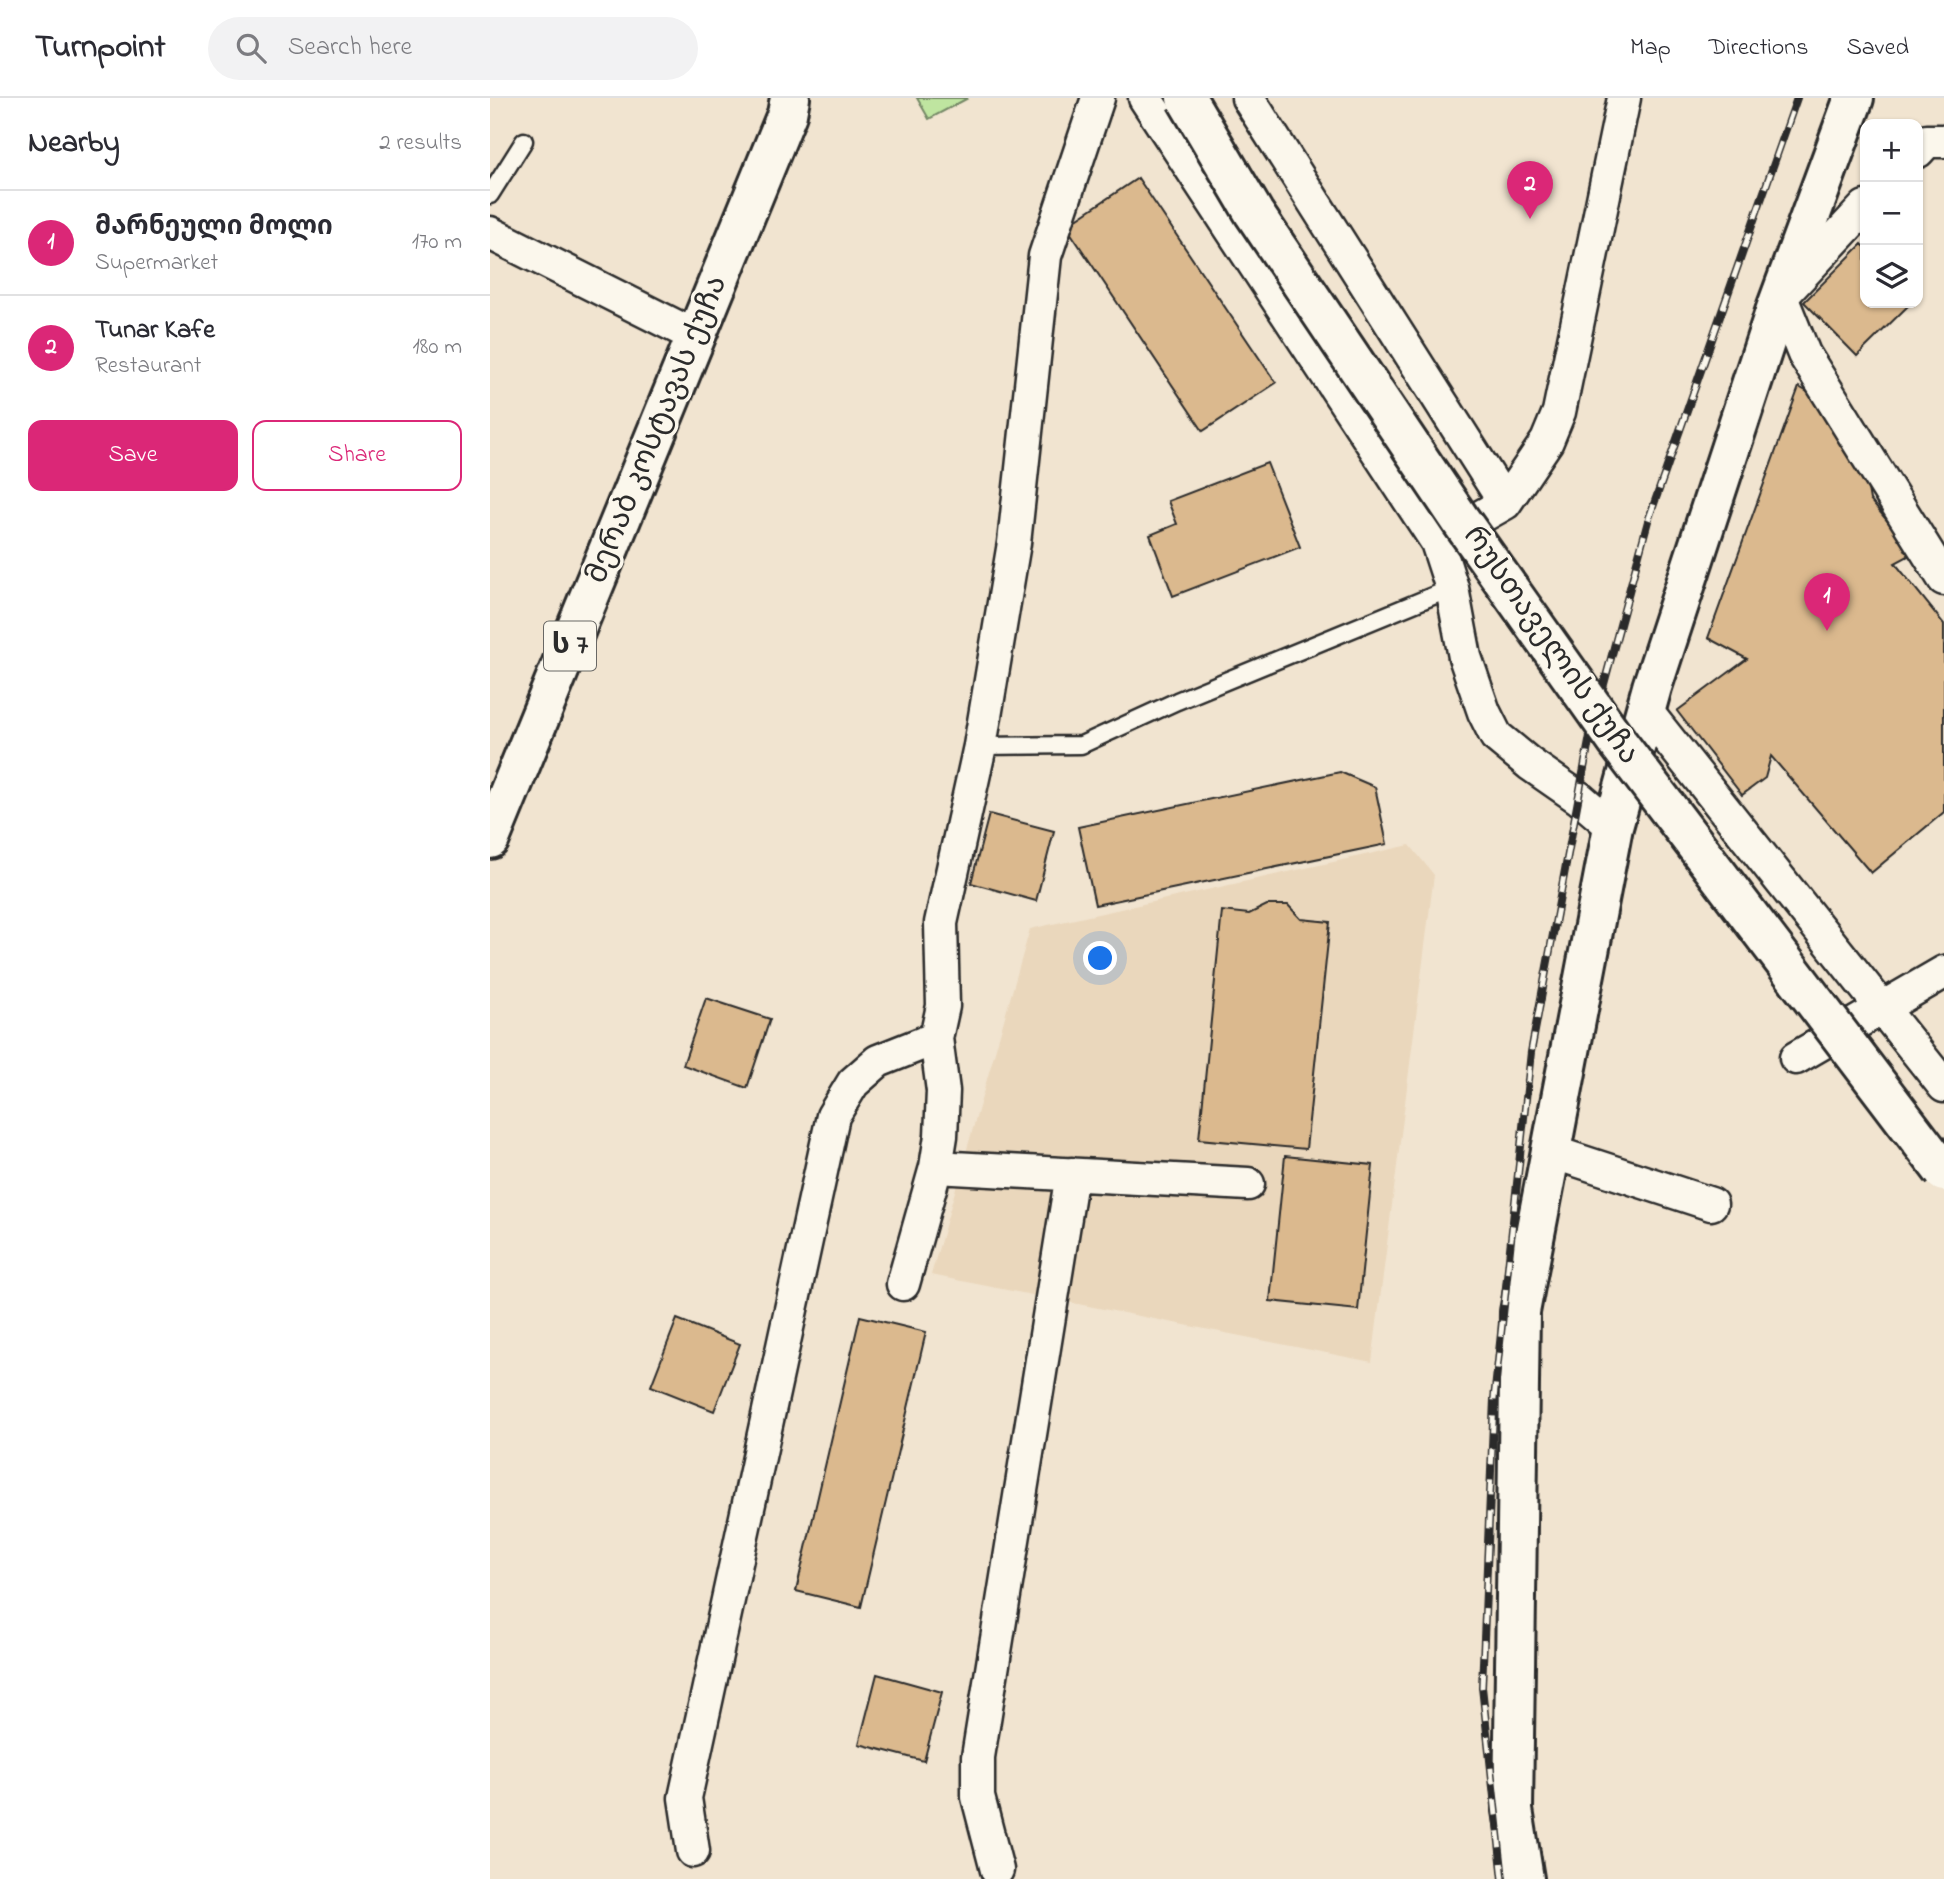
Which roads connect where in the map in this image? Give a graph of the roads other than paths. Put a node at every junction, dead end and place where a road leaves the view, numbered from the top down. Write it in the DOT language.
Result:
graph roads {
  1 [pos="790,98"];
  2 [pos="1098,98"];
  3 [pos="1145,98"];
  4 [pos="1186,98"];
  5 [pos="1248,98"];
  6 [pos="1624,98"];
  7 [pos="1854,98"];
  8 [pos="524,141"];
  9 [pos="1944,141"];
  10 [pos="1923,145"];
  11 [pos="490,195"];
  12 [pos="1860,212"];
  13 [pos="490,233"];
  14 [pos="1781,297"];
  15 [pos="697,337"];
  16 [pos="1505,503"];
  17 [pos="1437,542"];
  18 [pos="1944,579"];
  19 [pos="1452,588"];
  20 [pos="1646,711"];
  21 [pos="980,746"];
  22 [pos="1613,827"];
  23 [pos="490,839"];
  24 [pos="1944,972"];
  25 [pos="1882,1008"];
  26 [pos="936,1038"];
  27 [pos="1796,1058"];
  28 [pos="1944,1086"];
  29 [pos="1552,1152"];
  30 [pos="936,1167"];
  31 [pos="1944,1172"];
  32 [pos="1072,1174"];
  33 [pos="1248,1184"];
  34 [pos="1712,1204"];
  35 [pos="903,1284"];
  36 [pos="693,1851"];
  37 [pos="997,1870"];
  38 [pos="1524,1879"];
  1 -- 15 [label="main road, მერაბ კოსტავას ქუჩა / ს 7"];
  2 -- 21 [label="street"];
  3 -- 17 [label="street"];
  4 -- 31 [label="main road, რუსთაველის ქუჩა, bridge"];
  5 -- 16 [label="street"];
  6 -- 16 [label="street"];
  7 -- 14 [label="main road"];
  8 -- 11 [label="lane"];
  9 -- 10 [label="street"];
  12 -- 14 [label="street"];
  13 -- 15 [label="street"];
  14 -- 18 [label="street"];
  14 -- 20 [label="main road"];
  15 -- 23 [label="main road, მერაბ კოსტავას ქუჩა / ს 7"];
  16 -- 17 [label="street"];
  17 -- 19 [label="street"];
  19 -- 21 [label="lane"];
  19 -- 22 [label="street"];
  20 -- 22 [label="main road"];
  20 -- 25 [label="street"];
  21 -- 26 [label="street"];
  22 -- 29 [label="main road"];
  24 -- 25 [label="street"];
  25 -- 27 [label="street"];
  25 -- 28 [label="street"];
  26 -- 30 [label="street"];
  26 -- 36 [label="street"];
  29 -- 34 [label="street"];
  29 -- 38 [label="main road"];
  30 -- 32 [label="street"];
  30 -- 35 [label="street"];
  32 -- 33 [label="street"];
  32 -- 37 [label="street"];
}
